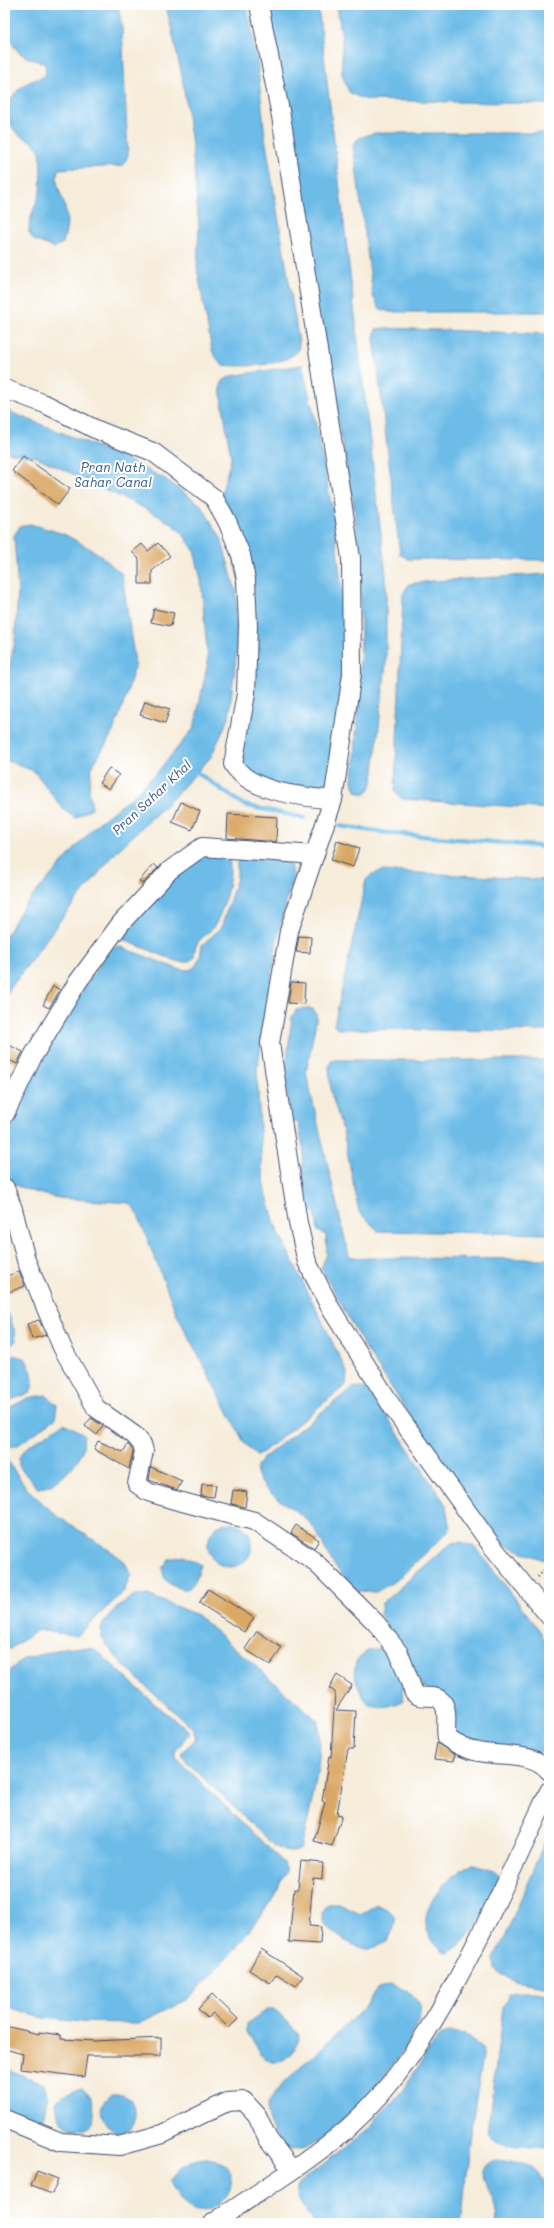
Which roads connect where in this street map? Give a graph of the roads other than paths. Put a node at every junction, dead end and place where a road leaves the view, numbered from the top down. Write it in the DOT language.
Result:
graph roads {
  1 [pos="259,5"];
  2 [pos="5,390"];
  3 [pos="333,800"];
  4 [pos="314,855"];
  5 [pos="5,1114"];
  6 [pos="5,1188"];
  7 [pos="549,1616"];
  8 [pos="549,1771"];
  9 [pos="549,1791"];
  10 [pos="5,2119"];
  11 [pos="292,2170"];
  12 [pos="213,2223"];
  1 -- 3 [label="street"];
  2 -- 3 [label="street"];
  3 -- 4 [label="street"];
  4 -- 5 [label="street"];
  4 -- 7 [label="street"];
  6 -- 8 [label="street"];
  9 -- 11 [label="street"];
  10 -- 11 [label="street"];
  11 -- 12 [label="street"];
}
